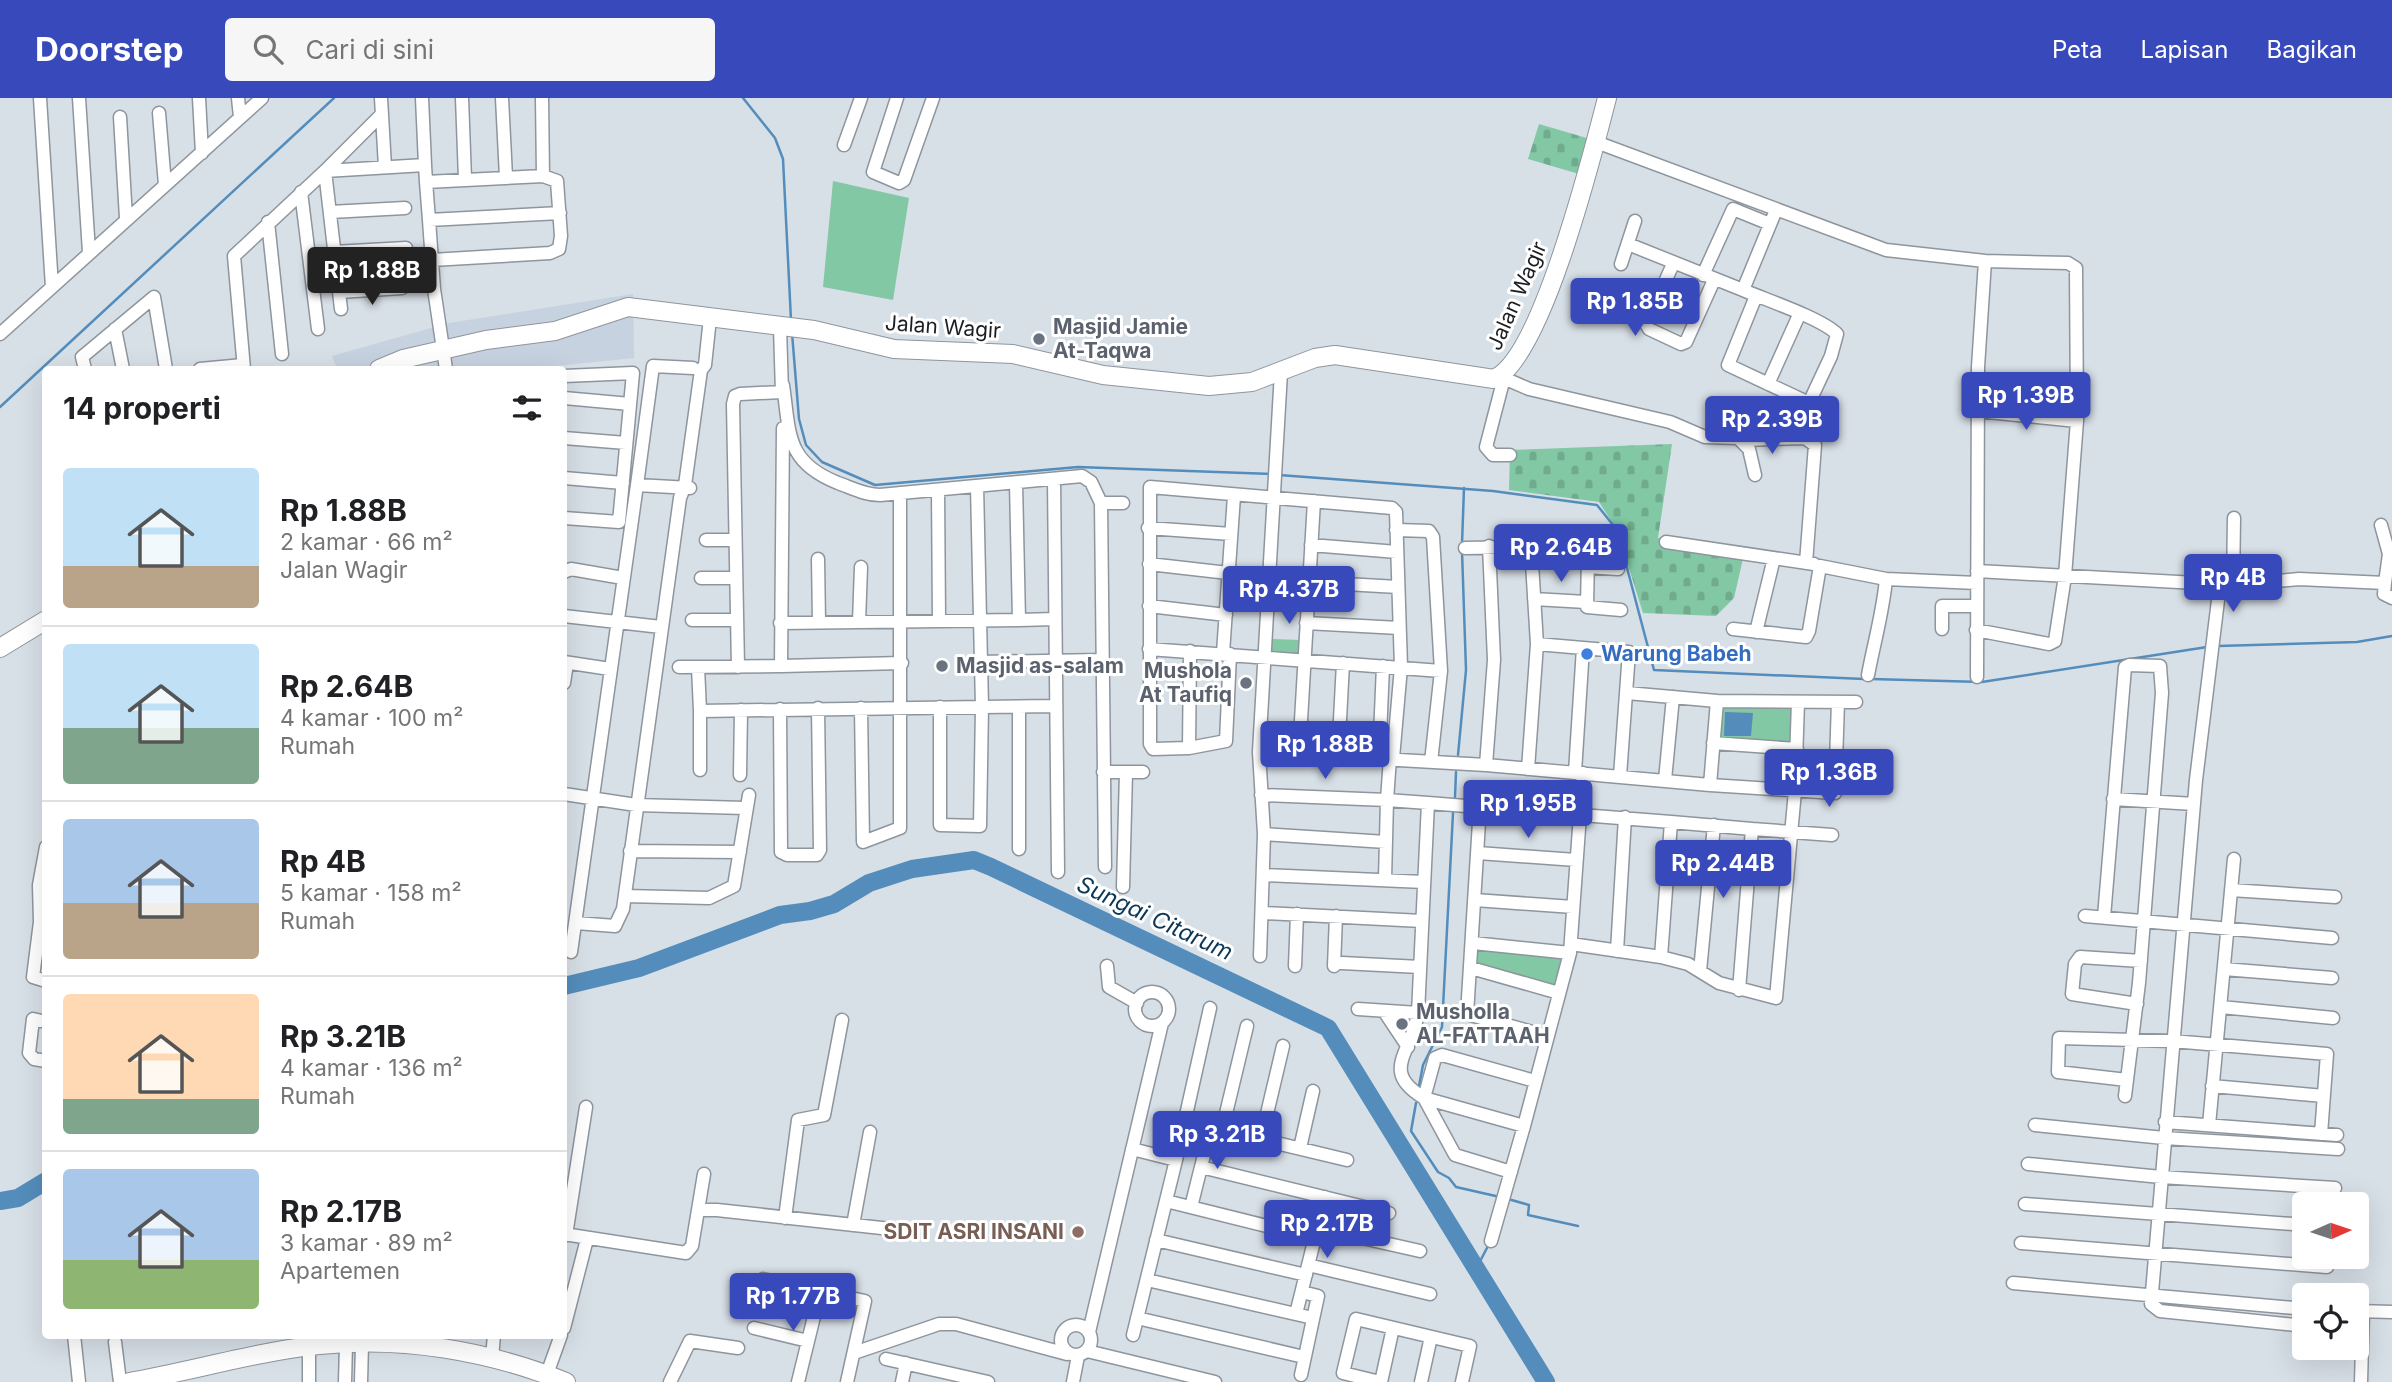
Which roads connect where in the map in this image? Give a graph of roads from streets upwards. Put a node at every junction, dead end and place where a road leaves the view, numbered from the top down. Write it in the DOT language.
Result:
graph roads {
  1 [pos="40,98"];
  2 [pos="79,98"];
  3 [pos="199,98"];
  4 [pos="238,98"];
  5 [pos="262,98"];
  6 [pos="381,98"];
  7 [pos="422,98"];
  8 [pos="462,98"];
  9 [pos="502,98"];
  10 [pos="542,98"];
  11 [pos="861,98"];
  12 [pos="897,98"];
  13 [pos="933,98"];
  14 [pos="1607,98"];
  15 [pos="159,113"];
  16 [pos="382,114"];
  17 [pos="120,117"];
  18 [pos="240,117"];
  19 [pos="1595,142"];
  20 [pos="844,145"];
  21 [pos="202,153"];
  22 [pos="425,165"];
  23 [pos="385,167"];
  24 [pos="325,171"];
  25 [pos="544,176"];
  26 [pos="506,177"];
  27 [pos="465,179"];
  28 [pos="426,182"];
  29 [pos="165,185"];
  30 [pos="301,192"];
  31 [pos="405,208"];
  32 [pos="1776,210"];
  33 [pos="330,212"];
  34 [pos="560,213"];
  35 [pos="126,218"];
  36 [pos="429,220"];
  37 [pos="1635,221"];
  38 [pos="268,222"];
  39 [pos="1770,224"];
  40 [pos="1628,244"];
  41 [pos="406,248"];
  42 [pos="89,252"];
  43 [pos="334,252"];
  44 [pos="432,260"];
  45 [pos="1985,261"];
  46 [pos="1621,264"];
  47 [pos="1673,264"];
  48 [pos="1709,277"];
  49 [pos="52,287"];
  50 [pos="402,288"];
  51 [pos="1743,290"];
  52 [pos="339,292"];
  53 [pos="1756,296"];
  54 [pos="341,309"];
  55 [pos="1800,315"];
  56 [pos="710,318"];
  57 [pos="788,328"];
  58 [pos="318,329"];
  59 [pos="115,330"];
  60 [pos="0,334"];
  61 [pos="443,350"];
  62 [pos="282,354"];
  63 [pos="84,366"];
  64 [pos="122,366"];
  65 [pos="166,366"];
  66 [pos="243,366"];
  67 [pos="386,366"];
  68 [pos="446,366"];
  69 [pos="699,367"];
  70 [pos="1281,372"];
  71 [pos="567,376"];
  72 [pos="1501,377"];
  73 [pos="1768,384"];
  74 [pos="783,389"];
  75 [pos="567,398"];
  76 [pos="630,404"];
  77 [pos="1978,411"];
  78 [pos="2077,421"];
  79 [pos="567,438"];
  80 [pos="1744,440"];
  81 [pos="626,443"];
  82 [pos="1510,455"];
  83 [pos="1755,475"];
  84 [pos="567,478"];
  85 [pos="1054,479"];
  86 [pos="623,483"];
  87 [pos="1016,483"];
  88 [pos="637,485"];
  89 [pos="977,486"];
  90 [pos="684,489"];
  91 [pos="938,489"];
  92 [pos="900,493"];
  93 [pos="1234,496"];
  94 [pos="1275,497"];
  95 [pos="1314,501"];
  96 [pos="1101,503"];
  97 [pos="1122,503"];
  98 [pos="567,518"];
  99 [pos="2234,518"];
  100 [pos="2381,525"];
  101 [pos="1148,528"];
  102 [pos="1396,530"];
  103 [pos="1590,533"];
  104 [pos="1231,534"];
  105 [pos="706,540"];
  106 [pos="736,540"];
  107 [pos="1666,542"];
  108 [pos="1311,545"];
  109 [pos="1489,547"];
  110 [pos="1465,548"];
  111 [pos="1397,552"];
  112 [pos="1532,555"];
  113 [pos="1774,558"];
  114 [pos="818,559"];
  115 [pos="1588,561"];
  116 [pos="1806,563"];
  117 [pos="1149,564"];
  118 [pos="1821,566"];
  119 [pos="861,567"];
  120 [pos="1618,569"];
  121 [pos="567,571"];
  122 [pos="1228,573"];
  123 [pos="2065,576"];
  124 [pos="1977,577"];
  125 [pos="623,578"];
  126 [pos="736,578"];
  127 [pos="701,579"];
  128 [pos="1886,579"];
  129 [pos="1310,582"];
  130 [pos="2385,583"];
  131 [pos="2226,584"];
  132 [pos="1398,587"];
  133 [pos="2392,598"];
  134 [pos="1534,599"];
  135 [pos="1586,602"];
  136 [pos="1149,606"];
  137 [pos="1976,606"];
  138 [pos="1621,610"];
  139 [pos="1226,615"];
  140 [pos="567,616"];
  141 [pos="1055,619"];
  142 [pos="692,620"];
  143 [pos="737,620"];
  144 [pos="979,620"];
  145 [pos="1019,620"];
  146 [pos="902,621"];
  147 [pos="939,621"];
  148 [pos="42,622"];
  149 [pos="819,622"];
  150 [pos="859,622"];
  151 [pos="1306,622"];
  152 [pos="617,623"];
  153 [pos="780,623"];
  154 [pos="661,627"];
  155 [pos="1399,628"];
  156 [pos="1733,629"];
  157 [pos="1942,629"];
  158 [pos="1976,629"];
  159 [pos="1756,632"];
  160 [pos="1537,645"];
  161 [pos="0,648"];
  162 [pos="1583,648"];
  163 [pos="1149,649"];
  164 [pos="1190,651"];
  165 [pos="1227,653"];
  166 [pos="1263,656"];
  167 [pos="1055,660"];
  168 [pos="1101,660"];
  169 [pos="1305,660"];
  170 [pos="567,662"];
  171 [pos="980,662"];
  172 [pos="902,663"];
  173 [pos="1343,663"];
  174 [pos="781,666"];
  175 [pos="1383,666"];
  176 [pos="679,667"];
  177 [pos="698,667"];
  178 [pos="738,667"];
  179 [pos="1401,667"];
  180 [pos="610,669"];
  181 [pos="1441,671"];
  182 [pos="1868,675"];
  183 [pos="1977,677"];
  184 [pos="1627,693"];
  185 [pos="1672,697"];
  186 [pos="1717,701"];
  187 [pos="1798,702"];
  188 [pos="1838,702"];
  189 [pos="1856,702"];
  190 [pos="1056,706"];
  191 [pos="940,707"];
  192 [pos="982,707"];
  193 [pos="1019,707"];
  194 [pos="818,708"];
  195 [pos="861,708"];
  196 [pos="902,708"];
  197 [pos="780,709"];
  198 [pos="741,710"];
  199 [pos="700,711"];
  200 [pos="1713,743"];
  201 [pos="1189,748"];
  202 [pos="1797,749"];
  203 [pos="1259,752"];
  204 [pos="1299,754"];
  205 [pos="1338,757"];
  206 [pos="1387,758"];
  207 [pos="1431,762"];
  208 [pos="1486,765"];
  209 [pos="1528,769"];
  210 [pos="700,770"];
  211 [pos="1103,772"];
  212 [pos="1126,772"];
  213 [pos="1143,772"];
  214 [pos="1579,772"];
  215 [pos="740,775"];
  216 [pos="1620,776"];
  217 [pos="1665,780"];
  218 [pos="1710,785"];
  219 [pos="1795,791"];
  220 [pos="567,794"];
  221 [pos="749,795"];
  222 [pos="1261,795"];
  223 [pos="592,798"];
  224 [pos="2113,799"];
  225 [pos="1387,800"];
  226 [pos="2152,802"];
  227 [pos="1428,803"];
  228 [pos="2194,804"];
  229 [pos="636,805"];
  230 [pos="1480,806"];
  231 [pos="745,808"];
  232 [pos="1580,814"];
  233 [pos="1625,817"];
  234 [pos="1671,822"];
  235 [pos="1714,825"];
  236 [pos="1752,829"];
  237 [pos="1792,832"];
  238 [pos="1264,834"];
  239 [pos="1832,835"];
  240 [pos="1386,842"];
  241 [pos="1019,849"];
  242 [pos="630,851"];
  243 [pos="740,852"];
  244 [pos="1478,853"];
  245 [pos="2234,859"];
  246 [pos="1576,860"];
  247 [pos="1105,867"];
  248 [pos="1058,872"];
  249 [pos="1263,875"];
  250 [pos="1385,879"];
  251 [pos="1424,882"];
  252 [pos="1123,887"];
  253 [pos="2231,890"];
  254 [pos="625,896"];
  255 [pos="2335,897"];
  256 [pos="1475,900"];
  257 [pos="1573,907"];
  258 [pos="1263,914"];
  259 [pos="1297,914"];
  260 [pos="1336,916"];
  261 [pos="2085,916"];
  262 [pos="2104,917"];
  263 [pos="42,918"];
  264 [pos="1422,921"];
  265 [pos="2143,921"];
  266 [pos="576,923"];
  267 [pos="2183,924"];
  268 [pos="2227,928"];
  269 [pos="2332,938"];
  270 [pos="41,940"];
  271 [pos="1473,943"];
  272 [pos="1570,949"];
  273 [pos="1617,951"];
  274 [pos="571,952"];
  275 [pos="1260,956"];
  276 [pos="1661,957"];
  277 [pos="2141,961"];
  278 [pos="1107,966"];
  279 [pos="1295,966"];
  280 [pos="1420,967"];
  281 [pos="1472,968"];
  282 [pos="2224,969"];
  283 [pos="1699,971"];
  284 [pos="2332,978"];
  285 [pos="42,980"];
  286 [pos="1739,989"];
  287 [pos="1559,993"];
  288 [pos="1137,1003"];
  289 [pos="2137,1004"];
  290 [pos="2221,1007"];
  291 [pos="1210,1009"];
  292 [pos="1357,1009"];
  293 [pos="1384,1011"];
  294 [pos="1418,1013"];
  295 [pos="2333,1018"];
  296 [pos="42,1020"];
  297 [pos="842,1020"];
  298 [pos="1162,1023"];
  299 [pos="1247,1026"];
  300 [pos="1547,1036"];
  301 [pos="2132,1040"];
  302 [pos="2172,1041"];
  303 [pos="2215,1045"];
  304 [pos="1283,1046"];
  305 [pos="1408,1047"];
  306 [pos="42,1060"];
  307 [pos="2127,1080"];
  308 [pos="1535,1081"];
  309 [pos="2212,1086"];
  310 [pos="1313,1091"];
  311 [pos="2125,1096"];
  312 [pos="2324,1096"];
  313 [pos="1424,1098"];
  314 [pos="586,1107"];
  315 [pos="1185,1121"];
  316 [pos="2165,1122"];
  317 [pos="2035,1125"];
  318 [pos="2209,1125"];
  319 [pos="1524,1126"];
  320 [pos="1217,1128"];
  321 [pos="870,1132"];
  322 [pos="2321,1134"];
  323 [pos="2164,1138"];
  324 [pos="1261,1139"];
  325 [pos="1132,1149"];
  326 [pos="1300,1149"];
  327 [pos="1176,1160"];
  328 [pos="1347,1160"];
  329 [pos="2028,1164"];
  330 [pos="1201,1167"];
  331 [pos="1511,1172"];
  332 [pos="704,1174"];
  333 [pos="2161,1177"];
  334 [pos="2335,1188"];
  335 [pos="1325,1197"];
  336 [pos="1166,1201"];
  337 [pos="2025,1204"];
  338 [pos="1191,1207"];
  339 [pos="698,1210"];
  340 [pos="1389,1213"];
  341 [pos="2158,1215"];
  342 [pos="785,1218"];
  343 [pos="567,1222"];
  344 [pos="2292,1224"];
  345 [pos="853,1225"];
  346 [pos="900,1230"];
  347 [pos="1316,1233"];
  348 [pos="567,1234"];
  349 [pos="587,1239"];
  350 [pos="1156,1240"];
  351 [pos="1491,1241"];
  352 [pos="2021,1243"];
  353 [pos="1420,1251"];
  354 [pos="2155,1255"];
  355 [pos="2292,1265"];
  356 [pos="1307,1270"];
  357 [pos="763,1279"];
  358 [pos="1147,1280"];
  359 [pos="2013,1283"];
  360 [pos="820,1292"];
  361 [pos="1302,1292"];
  362 [pos="1430,1294"];
  363 [pos="2152,1294"];
  364 [pos="1096,1304"];
  365 [pos="2292,1308"];
  366 [pos="2369,1311"];
  367 [pos="2392,1312"];
  368 [pos="1296,1314"];
  369 [pos="567,1316"];
  370 [pos="1137,1318"];
  371 [pos="1313,1318"];
  372 [pos="1077,1325"];
  373 [pos="2292,1325"];
  374 [pos="754,1328"];
  375 [pos="1393,1328"];
  376 [pos="1089,1332"];
  377 [pos="1062,1334"];
  378 [pos="1133,1335"];
  379 [pos="1431,1337"];
  380 [pos="74,1339"];
  381 [pos="494,1339"];
  382 [pos="560,1339"];
  383 [pos="808,1341"];
  384 [pos="115,1342"];
  385 [pos="354,1344"];
  386 [pos="1035,1344"];
  387 [pos="309,1347"];
  388 [pos="738,1348"];
  389 [pos="854,1353"];
  390 [pos="1077,1354"];
  391 [pos="1304,1357"];
  392 [pos="492,1358"];
  393 [pos="886,1359"];
  394 [pos="2361,1360"];
  395 [pos="906,1363"];
  396 [pos="547,1374"];
  397 [pos="1300,1375"];
  398 [pos="954,1378"];
  399 [pos="79,1382"];
  400 [pos="120,1382"];
  401 [pos="129,1382"];
  402 [pos="309,1382"];
  403 [pos="345,1382"];
  404 [pos="361,1382"];
  405 [pos="566,1382"];
  406 [pos="670,1382"];
  407 [pos="798,1382"];
  408 [pos="847,1382"];
  409 [pos="902,1382"];
  410 [pos="988,1382"];
  411 [pos="1073,1382"];
  412 [pos="1215,1382"];
  413 [pos="1380,1382"];
  414 [pos="1421,1382"];
  415 [pos="1462,1382"];
  416 [pos="2361,1382"];
  1 -- 49 [label="street"];
  2 -- 42 [label="street"];
  3 -- 21 [label="street"];
  4 -- 18 [label="street"];
  5 -- 18 [label="street"];
  6 -- 16 [label="street"];
  7 -- 22 [label="street"];
  8 -- 27 [label="street"];
  9 -- 26 [label="street"];
  10 -- 25 [label="street"];
  11 -- 20 [label="street"];
  12 -- 13 [label="street"];
  14 -- 19 [label="street, Jalan Wagir"];
  15 -- 29 [label="street"];
  16 -- 23 [label="street"];
  16 -- 24 [label="street"];
  17 -- 35 [label="street"];
  18 -- 21 [label="street"];
  19 -- 32 [label="street"];
  19 -- 72 [label="street, Jalan Wagir"];
  21 -- 29 [label="street"];
  22 -- 23 [label="street"];
  22 -- 28 [label="street"];
  23 -- 24 [label="street"];
  24 -- 30 [label="street"];
  24 -- 33 [label="street"];
  25 -- 26 [label="street"];
  25 -- 34 [label="street"];
  26 -- 27 [label="street"];
  27 -- 28 [label="street"];
  28 -- 36 [label="street"];
  29 -- 35 [label="street"];
  30 -- 38 [label="street"];
  30 -- 58 [label="street"];
  31 -- 33 [label="street"];
  32 -- 39 [label="street"];
  32 -- 45 [label="street"];
  33 -- 43 [label="street"];
  34 -- 36 [label="street"];
  34 -- 44 [label="street"];
  35 -- 42 [label="street"];
  36 -- 44 [label="street"];
  37 -- 40 [label="street"];
  38 -- 62 [label="street"];
  38 -- 66 [label="street"];
  39 -- 48 [label="street"];
  39 -- 51 [label="street"];
  40 -- 46 [label="street"];
  40 -- 47 [label="street"];
  41 -- 43 [label="street"];
  42 -- 49 [label="street"];
  43 -- 52 [label="street"];
  44 -- 61 [label="street"];
  45 -- 77 [label="street"];
  45 -- 78 [label="street"];
  47 -- 48 [label="street"];
  47 -- 48 [label="street"];
  48 -- 51 [label="street"];
  49 -- 60 [label="street"];
  50 -- 52 [label="street"];
  51 -- 53 [label="street"];
  52 -- 54 [label="street"];
  53 -- 55 [label="street"];
  53 -- 73 [label="street"];
  55 -- 73 [label="street"];
  55 -- 73 [label="street"];
  56 -- 57 [label="street, Jalan Wagir"];
  56 -- 61 [label="street, Jalan Wagir"];
  56 -- 69 [label="street"];
  57 -- 70 [label="street, Jalan Wagir"];
  57 -- 74 [label="street"];
  59 -- 63 [label="street"];
  59 -- 64 [label="street"];
  59 -- 65 [label="street"];
  61 -- 67 [label="street, Jalan Wagir"];
  61 -- 68 [label="street"];
  69 -- 88 [label="street"];
  69 -- 90 [label="street"];
  70 -- 72 [label="street, Jalan Wagir"];
  70 -- 94 [label="street"];
  71 -- 76 [label="street"];
  72 -- 80 [label="street"];
  72 -- 82 [label="street"];
  74 -- 92 [label="street"];
  74 -- 106 [label="street"];
  74 -- 153 [label="street"];
  75 -- 76 [label="street"];
  76 -- 81 [label="street"];
  77 -- 78 [label="street"];
  77 -- 124 [label="street"];
  78 -- 123 [label="street"];
  79 -- 81 [label="street"];
  80 -- 83 [label="street"];
  80 -- 116 [label="street"];
  81 -- 86 [label="street"];
  84 -- 86 [label="street"];
  85 -- 87 [label="street"];
  85 -- 96 [label="street"];
  85 -- 141 [label="street"];
  86 -- 98 [label="street"];
  87 -- 89 [label="street"];
  87 -- 145 [label="street"];
  88 -- 90 [label="street"];
  88 -- 125 [label="street"];
  89 -- 91 [label="street"];
  89 -- 144 [label="street"];
  90 -- 154 [label="street"];
  91 -- 92 [label="street"];
  91 -- 147 [label="street"];
  92 -- 146 [label="street"];
  93 -- 94 [label="street"];
  93 -- 101 [label="street"];
  93 -- 104 [label="street"];
  94 -- 95 [label="street"];
  94 -- 166 [label="street"];
  95 -- 102 [label="street"];
  95 -- 108 [label="street"];
  96 -- 97 [label="street"];
  96 -- 168 [label="street"];
  99 -- 131 [label="street"];
  100 -- 130 [label="street"];
  101 -- 104 [label="street"];
  101 -- 117 [label="street"];
  102 -- 111 [label="street"];
  102 -- 181 [label="street"];
  103 -- 115 [label="street"];
  104 -- 122 [label="street"];
  105 -- 106 [label="street"];
  106 -- 126 [label="street"];
  107 -- 113 [label="street"];
  108 -- 111 [label="street"];
  108 -- 129 [label="street"];
  109 -- 110 [label="street"];
  109 -- 112 [label="street"];
  109 -- 208 [label="street"];
  111 -- 132 [label="street"];
  112 -- 115 [label="street"];
  112 -- 134 [label="street"];
  113 -- 116 [label="street"];
  113 -- 159 [label="street"];
  114 -- 149 [label="street"];
  115 -- 120 [label="street"];
  115 -- 135 [label="street"];
  116 -- 118 [label="street"];
  117 -- 122 [label="street"];
  117 -- 136 [label="street"];
  118 -- 128 [label="street"];
  118 -- 159 [label="street"];
  119 -- 150 [label="street"];
  121 -- 125 [label="street"];
  122 -- 139 [label="street"];
  123 -- 124 [label="street"];
  123 -- 131 [label="street"];
  123 -- 158 [label="street"];
  124 -- 128 [label="street"];
  124 -- 137 [label="street"];
  125 -- 152 [label="street"];
  126 -- 127 [label="street"];
  126 -- 143 [label="street"];
  128 -- 182 [label="street"];
  129 -- 132 [label="street"];
  129 -- 151 [label="street"];
  130 -- 131 [label="street"];
  130 -- 133 [label="street"];
  131 -- 228 [label="street"];
  132 -- 155 [label="street"];
  134 -- 135 [label="street"];
  134 -- 160 [label="street"];
  135 -- 138 [label="street"];
  136 -- 139 [label="street"];
  136 -- 163 [label="street"];
  137 -- 157 [label="street"];
  137 -- 158 [label="street"];
  139 -- 165 [label="street"];
  140 -- 152 [label="street"];
  141 -- 145 [label="street"];
  141 -- 167 [label="street"];
  142 -- 143 [label="street"];
  143 -- 178 [label="street"];
  144 -- 145 [label="street"];
  144 -- 147 [label="street"];
  144 -- 171 [label="street"];
  146 -- 147 [label="street"];
  146 -- 150 [label="street"];
  146 -- 172 [label="street"];
  148 -- 161 [label="street"];
  149 -- 150 [label="street"];
  149 -- 153 [label="street"];
  151 -- 155 [label="street"];
  151 -- 169 [label="street"];
  152 -- 154 [label="street"];
  152 -- 180 [label="street"];
  153 -- 174 [label="street"];
  154 -- 229 [label="street"];
  155 -- 179 [label="street"];
  156 -- 159 [label="street"];
  158 -- 183 [label="street"];
  160 -- 162 [label="street"];
  160 -- 209 [label="street"];
  162 -- 184 [label="street"];
  162 -- 214 [label="street"];
  163 -- 164 [label="street"];
  163 -- 201 [label="street"];
  164 -- 165 [label="street"];
  164 -- 201 [label="street"];
  165 -- 166 [label="street"];
  165 -- 201 [label="street"];
  166 -- 169 [label="street"];
  166 -- 203 [label="street"];
  167 -- 168 [label="street"];
  167 -- 171 [label="street"];
  167 -- 190 [label="street"];
  168 -- 211 [label="street"];
  169 -- 173 [label="street"];
  169 -- 204 [label="street"];
  170 -- 180 [label="street"];
  171 -- 192 [label="street"];
  172 -- 174 [label="street"];
  172 -- 196 [label="street"];
  173 -- 175 [label="street"];
  173 -- 205 [label="street"];
  174 -- 178 [label="street"];
  175 -- 179 [label="street"];
  175 -- 206 [label="street"];
  176 -- 177 [label="street"];
  177 -- 178 [label="street"];
  177 -- 199 [label="street"];
  179 -- 181 [label="street"];
  179 -- 206 [label="street"];
  180 -- 223 [label="street"];
  181 -- 207 [label="street"];
  184 -- 185 [label="street"];
  184 -- 216 [label="street"];
  185 -- 186 [label="street"];
  185 -- 217 [label="street"];
  186 -- 187 [label="street"];
  186 -- 200 [label="street"];
  187 -- 188 [label="street"];
  187 -- 202 [label="street"];
  188 -- 189 [label="street"];
  188 -- 219 [label="street"];
  190 -- 193 [label="street"];
  190 -- 248 [label="street"];
  191 -- 192 [label="street"];
  191 -- 192 [label="street"];
  191 -- 196 [label="street"];
  192 -- 193 [label="street"];
  193 -- 241 [label="street"];
  194 -- 195 [label="street"];
  194 -- 197 [label="street"];
  194 -- 197 [label="street"];
  195 -- 196 [label="street"];
  195 -- 196 [label="street"];
  197 -- 198 [label="street"];
  198 -- 199 [label="street"];
  198 -- 215 [label="street"];
  199 -- 210 [label="street"];
  200 -- 202 [label="street"];
  200 -- 218 [label="street"];
  202 -- 219 [label="street"];
  203 -- 204 [label="street"];
  203 -- 222 [label="street"];
  204 -- 205 [label="street"];
  205 -- 206 [label="street"];
  206 -- 207 [label="street"];
  206 -- 225 [label="street"];
  207 -- 208 [label="street"];
  208 -- 209 [label="street"];
  209 -- 214 [label="street"];
  211 -- 212 [label="street"];
  211 -- 247 [label="street"];
  212 -- 213 [label="street"];
  212 -- 252 [label="street"];
  214 -- 216 [label="street"];
  214 -- 232 [label="street"];
  216 -- 217 [label="street"];
  217 -- 218 [label="street"];
  218 -- 219 [label="street"];
  219 -- 237 [label="street"];
  220 -- 223 [label="street"];
  221 -- 231 [label="street"];
  222 -- 225 [label="street"];
  222 -- 238 [label="street"];
  223 -- 229 [label="street"];
  223 -- 266 [label="street"];
  224 -- 226 [label="street"];
  224 -- 226 [label="street"];
  224 -- 262 [label="street"];
  225 -- 227 [label="street"];
  225 -- 240 [label="street"];
  226 -- 228 [label="street"];
  226 -- 265 [label="street"];
  227 -- 230 [label="street"];
  227 -- 251 [label="street"];
  228 -- 267 [label="street"];
  229 -- 231 [label="street"];
  229 -- 242 [label="street"];
  230 -- 232 [label="street"];
  230 -- 244 [label="street"];
  231 -- 243 [label="street"];
  232 -- 233 [label="street"];
  232 -- 246 [label="street"];
  233 -- 234 [label="street"];
  233 -- 273 [label="street"];
  234 -- 235 [label="street"];
  234 -- 276 [label="street"];
  235 -- 236 [label="street"];
  235 -- 283 [label="street"];
  236 -- 237 [label="street"];
  236 -- 286 [label="street"];
  237 -- 239 [label="street"];
  237 -- 286 [label="street"];
  238 -- 240 [label="street"];
  238 -- 249 [label="street"];
  240 -- 250 [label="street"];
  242 -- 243 [label="street"];
  242 -- 254 [label="street"];
  243 -- 254 [label="street"];
  244 -- 246 [label="street"];
  244 -- 256 [label="street"];
  245 -- 253 [label="street"];
  246 -- 257 [label="street"];
  249 -- 250 [label="street"];
  249 -- 258 [label="street"];
  250 -- 251 [label="street"];
  251 -- 264 [label="street"];
  253 -- 255 [label="street"];
  253 -- 268 [label="street"];
  254 -- 266 [label="street"];
  256 -- 257 [label="street"];
  256 -- 271 [label="street"];
  257 -- 272 [label="street"];
  258 -- 259 [label="street"];
  258 -- 275 [label="street"];
  259 -- 260 [label="street"];
  259 -- 279 [label="street"];
  260 -- 264 [label="street"];
  260 -- 280 [label="street"];
  261 -- 262 [label="street"];
  262 -- 265 [label="street"];
  263 -- 270 [label="street"];
  264 -- 280 [label="street"];
  265 -- 267 [label="street"];
  265 -- 277 [label="street"];
  266 -- 274 [label="street"];
  267 -- 268 [label="street"];
  267 -- 302 [label="street"];
  268 -- 269 [label="street"];
  268 -- 282 [label="street"];
  270 -- 285 [label="street"];
  271 -- 272 [label="street"];
  271 -- 281 [label="street"];
  272 -- 273 [label="street"];
  272 -- 287 [label="street"];
  273 -- 276 [label="street"];
  276 -- 283 [label="street"];
  277 -- 289 [label="street"];
  277 -- 289 [label="street"];
  278 -- 288 [label="street"];
  280 -- 294 [label="street"];
  281 -- 287 [label="street"];
  281 -- 300 [label="street"];
  282 -- 284 [label="street"];
  282 -- 290 [label="street"];
  283 -- 286 [label="street"];
  287 -- 300 [label="street"];
  288 -- 298 [label="street"];
  288 -- 298 [label="street"];
  289 -- 301 [label="street"];
  290 -- 295 [label="street"];
  290 -- 303 [label="street"];
  291 -- 315 [label="street"];
  292 -- 293 [label="street"];
  293 -- 294 [label="street"];
  293 -- 305 [label="street"];
  294 -- 305 [label="street"];
  296 -- 306 [label="street"];
  297 -- 342 [label="street"];
  298 -- 325 [label="street"];
  299 -- 320 [label="street"];
  300 -- 308 [label="street"];
  301 -- 302 [label="street"];
  301 -- 307 [label="street"];
  301 -- 307 [label="street"];
  302 -- 303 [label="street"];
  302 -- 316 [label="street"];
  303 -- 309 [label="street"];
  303 -- 312 [label="street"];
  304 -- 324 [label="street"];
  305 -- 313 [label="street"];
  307 -- 311 [label="street"];
  308 -- 313 [label="street"];
  308 -- 319 [label="street"];
  309 -- 312 [label="street"];
  309 -- 318 [label="street"];
  310 -- 326 [label="street"];
  312 -- 322 [label="street"];
  313 -- 319 [label="street"];
  313 -- 331 [label="street"];
  314 -- 343 [label="street"];
  315 -- 320 [label="street"];
  315 -- 327 [label="street"];
  316 -- 318 [label="street"];
  316 -- 323 [label="street"];
  317 -- 323 [label="street"];
  318 -- 322 [label="street"];
  319 -- 331 [label="street"];
  320 -- 324 [label="street"];
  320 -- 330 [label="street"];
  321 -- 345 [label="street"];
  322 -- 323 [label="street"];
  323 -- 333 [label="street"];
  324 -- 326 [label="street"];
  325 -- 327 [label="street"];
  325 -- 364 [label="street"];
  326 -- 328 [label="street"];
  327 -- 336 [label="street"];
  329 -- 333 [label="street"];
  330 -- 335 [label="street"];
  330 -- 338 [label="street"];
  331 -- 351 [label="street"];
  332 -- 339 [label="street"];
  333 -- 334 [label="street"];
  333 -- 341 [label="street"];
  335 -- 340 [label="street"];
  335 -- 347 [label="street"];
  336 -- 338 [label="street"];
  336 -- 350 [label="street"];
  337 -- 341 [label="street"];
  338 -- 347 [label="street"];
  339 -- 342 [label="street"];
  339 -- 349 [label="street"];
  341 -- 344 [label="street"];
  341 -- 354 [label="street"];
  342 -- 345 [label="street"];
  345 -- 346 [label="street"];
  347 -- 353 [label="street"];
  347 -- 356 [label="street"];
  348 -- 349 [label="street"];
  349 -- 369 [label="street"];
  350 -- 356 [label="street"];
  350 -- 358 [label="street"];
  352 -- 354 [label="street"];
  354 -- 355 [label="street"];
  354 -- 363 [label="street"];
  356 -- 361 [label="street"];
  356 -- 362 [label="street"];
  357 -- 360 [label="street"];
  358 -- 368 [label="street"];
  358 -- 370 [label="street"];
  359 -- 363 [label="street"];
  360 -- 383 [label="street"];
  360 -- 389 [label="street"];
  361 -- 368 [label="street"];
  361 -- 371 [label="street"];
  363 -- 365 [label="street"];
  363 -- 373 [label="street"];
  364 -- 372 [label="street"];
  364 -- 376 [label="street"];
  366 -- 367 [label="street"];
  368 -- 371 [label="street"];
  370 -- 378 [label="street"];
  370 -- 391 [label="street"];
  371 -- 391 [label="street"];
  372 -- 376 [label="street"];
  372 -- 377 [label="street"];
  374 -- 383 [label="street"];
  375 -- 379 [label="street"];
  375 -- 413 [label="street"];
  375 -- 413 [label="street"];
  376 -- 390 [label="street"];
  377 -- 386 [label="street"];
  377 -- 390 [label="street"];
  379 -- 414 [label="street"];
  379 -- 415 [label="street"];
  380 -- 399 [label="street"];
  381 -- 392 [label="street"];
  382 -- 396 [label="street"];
  383 -- 407 [label="street"];
  384 -- 400 [label="street"];
  385 -- 387 [label="street"];
  385 -- 392 [label="street"];
  385 -- 403 [label="street"];
  385 -- 404 [label="street"];
  386 -- 389 [label="street"];
  386 -- 390 [label="street"];
  387 -- 401 [label="street"];
  387 -- 402 [label="street"];
  388 -- 406 [label="street"];
  389 -- 408 [label="street"];
  390 -- 411 [label="street"];
  390 -- 412 [label="street"];
  391 -- 397 [label="street"];
  392 -- 396 [label="street"];
  393 -- 395 [label="street"];
  394 -- 416 [label="street"];
  395 -- 398 [label="street"];
  395 -- 409 [label="street"];
  396 -- 405 [label="street"];
  398 -- 410 [label="street"];
}
